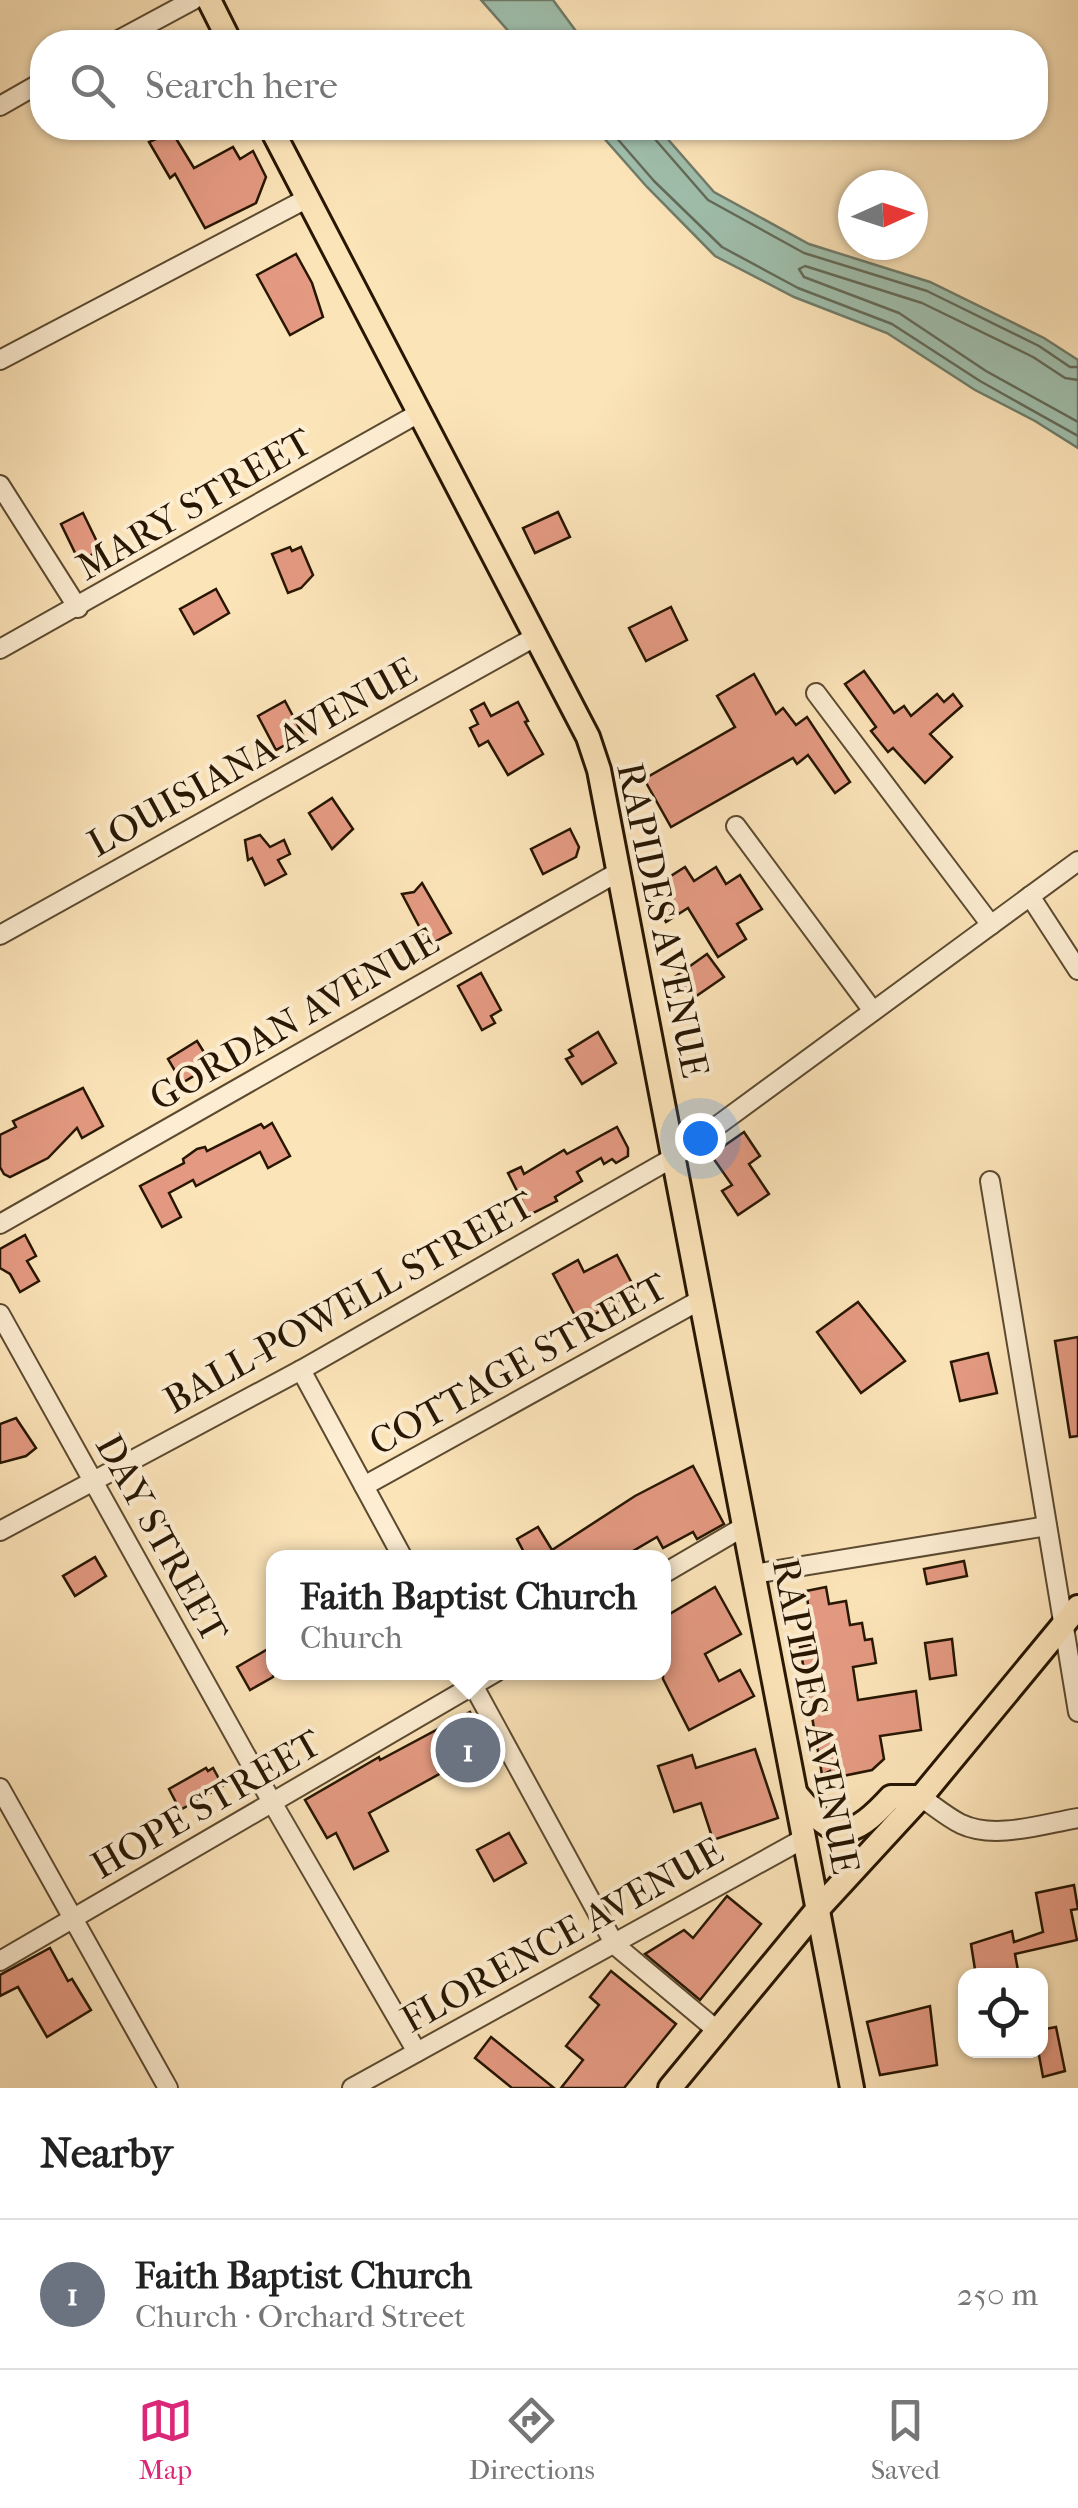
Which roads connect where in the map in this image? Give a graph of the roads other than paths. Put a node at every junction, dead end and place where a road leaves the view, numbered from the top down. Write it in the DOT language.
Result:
graph roads {
  1 [pos="193,0"];
  2 [pos="209,0"];
  3 [pos="137,30"];
  4 [pos="224,30"];
  5 [pos="30,89"];
  6 [pos="0,106"];
  7 [pos="277,140"];
  8 [pos="306,198"];
  9 [pos="0,360"];
  10 [pos="419,413"];
  11 [pos="0,484"];
  12 [pos="78,608"];
  13 [pos="535,636"];
  14 [pos="0,650"];
  15 [pos="816,693"];
  16 [pos="736,826"];
  17 [pos="1078,861"];
  18 [pos="620,871"];
  19 [pos="1030,896"];
  20 [pos="991,925"];
  21 [pos="0,935"];
  22 [pos="1078,970"];
  23 [pos="873,1011"];
  24 [pos="676,1156"];
  25 [pos="990,1181"];
  26 [pos="0,1224"];
  27 [pos="702,1299"];
  28 [pos="0,1314"];
  29 [pos="301,1370"];
  30 [pos="92,1480"];
  31 [pos="364,1486"];
  32 [pos="744,1526"];
  33 [pos="1047,1526"];
  34 [pos="0,1532"];
  35 [pos="399,1550"];
  36 [pos="671,1569"];
  37 [pos="754,1574"];
  38 [pos="1071,1616"];
  39 [pos="468,1680"];
  40 [pos="471,1680"];
  41 [pos="1078,1712"];
  42 [pos="0,1788"];
  43 [pos="794,1792"];
  44 [pos="921,1797"];
  45 [pos="273,1804"];
  46 [pos="1078,1818"];
  47 [pos="803,1838"];
  48 [pos="816,1911"];
  49 [pos="74,1918"];
  50 [pos="615,1945"];
  51 [pos="0,1961"];
  52 [pos="719,2032"];
  53 [pos="416,2052"];
  54 [pos="168,2088"];
  55 [pos="352,2088"];
  56 [pos="670,2088"];
  57 [pos="852,2088"];
  1 -- 3 [label="street"];
  2 -- 4 [label="main road"];
  5 -- 6 [label="street"];
  7 -- 8 [label="main road, RAPIDES AVENUE"];
  8 -- 9 [label="street"];
  8 -- 10 [label="main road, RAPIDES AVENUE"];
  10 -- 12 [label="street, MARY STREET"];
  10 -- 13 [label="main road, RAPIDES AVENUE"];
  11 -- 12 [label="street"];
  12 -- 14 [label="street, MARY STREET"];
  13 -- 18 [label="main road, RAPIDES AVENUE"];
  13 -- 21 [label="street, LOUISIANA AVENUE"];
  15 -- 20 [label="street"];
  16 -- 23 [label="street"];
  17 -- 19 [label="street, BALL-POWELL STREET"];
  18 -- 24 [label="main road, RAPIDES AVENUE"];
  18 -- 26 [label="street, GORDAN AVENUE"];
  19 -- 20 [label="street, BALL-POWELL STREET"];
  19 -- 22 [label="street"];
  20 -- 23 [label="street, BALL-POWELL STREET"];
  23 -- 24 [label="street, BALL-POWELL STREET"];
  24 -- 27 [label="main road, RAPIDES AVENUE"];
  24 -- 29 [label="street, BALL-POWELL STREET"];
  25 -- 33 [label="street"];
  27 -- 31 [label="street, COTTAGE STREET"];
  27 -- 32 [label="main road, RAPIDES AVENUE"];
  28 -- 30 [label="street, DAY STREET"];
  29 -- 30 [label="street, BALL-POWELL STREET"];
  29 -- 31 [label="street"];
  30 -- 34 [label="street, BALL-POWELL STREET"];
  30 -- 45 [label="street, DAY STREET"];
  31 -- 35 [label="street"];
  32 -- 36 [label="street"];
  32 -- 37 [label="main road, RAPIDES AVENUE"];
  33 -- 37 [label="street"];
  33 -- 38 [label="street"];
  37 -- 43 [label="main road, RAPIDES AVENUE"];
  38 -- 41 [label="street"];
  38 -- 44 [label="main road"];
  39 -- 45 [label="street, HOPE STREET"];
  40 -- 50 [label="street"];
  42 -- 49 [label="street"];
  43 -- 44 [label="main road"];
  43 -- 47 [label="main road, RAPIDES AVENUE"];
  44 -- 46 [label="street"];
  44 -- 48 [label="main road"];
  45 -- 49 [label="street, HOPE STREET"];
  45 -- 53 [label="street, DAY STREET"];
  47 -- 48 [label="main road, RAPIDES AVENUE"];
  47 -- 50 [label="street, FLORENCE AVENUE"];
  48 -- 52 [label="main road"];
  48 -- 57 [label="main road, RAPIDES AVENUE"];
  49 -- 51 [label="street, HOPE STREET"];
  49 -- 54 [label="street"];
  50 -- 52 [label="street"];
  50 -- 53 [label="street, FLORENCE AVENUE"];
  52 -- 56 [label="main road"];
  53 -- 55 [label="street, FLORENCE AVENUE"];
}
